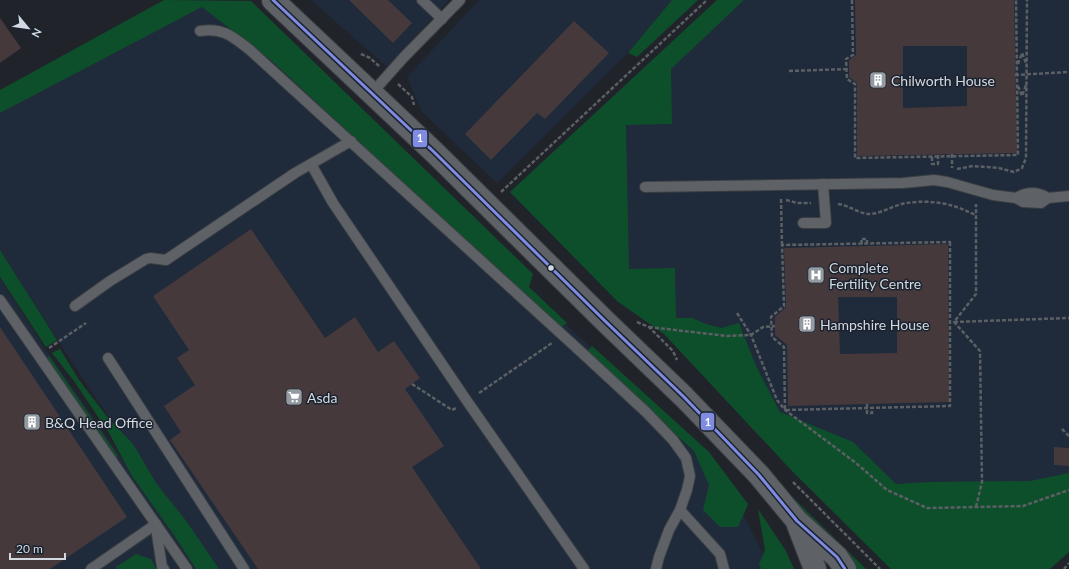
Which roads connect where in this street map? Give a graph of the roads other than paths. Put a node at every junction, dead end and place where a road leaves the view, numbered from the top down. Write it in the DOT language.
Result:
graph roads {
  1 [pos="273,0"];
  2 [pos="422,0"];
  3 [pos="460,0"];
  4 [pos="442,20"];
  5 [pos="200,31"];
  6 [pos="372,94"];
  7 [pos="351,141"];
  8 [pos="311,164"];
  9 [pos="823,184"];
  10 [pos="645,187"];
  11 [pos="1069,196"];
  12 [pos="803,223"];
  13 [pos="0,300"];
  14 [pos="75,306"];
  15 [pos="108,358"];
  16 [pos="680,510"];
  17 [pos="797,522"];
  18 [pos="156,524"];
  19 [pos="91,569"];
  20 [pos="164,569"];
  21 [pos="187,569"];
  22 [pos="244,569"];
  23 [pos="584,569"];
  24 [pos="656,569"];
  25 [pos="724,569"];
  26 [pos="815,569"];
  27 [pos="845,569"];
  1 -- 6 [label="street"];
  2 -- 4 [label="lane"];
  3 -- 4 [label="lane"];
  4 -- 6 [label="lane"];
  5 -- 7 [label="lane"];
  6 -- 17 [label="street"];
  7 -- 8 [label="lane"];
  7 -- 16 [label="lane"];
  8 -- 14 [label="lane"];
  8 -- 23 [label="lane"];
  9 -- 10 [label="lane"];
  9 -- 11 [label="lane"];
  9 -- 12 [label="lane"];
  13 -- 18 [label="lane"];
  15 -- 22 [label="lane"];
  16 -- 24 [label="lane"];
  16 -- 25 [label="lane"];
  17 -- 26 [label="street"];
  17 -- 27 [label="street"];
  18 -- 19 [label="lane"];
  18 -- 20 [label="lane"];
  18 -- 21 [label="lane"];
}
